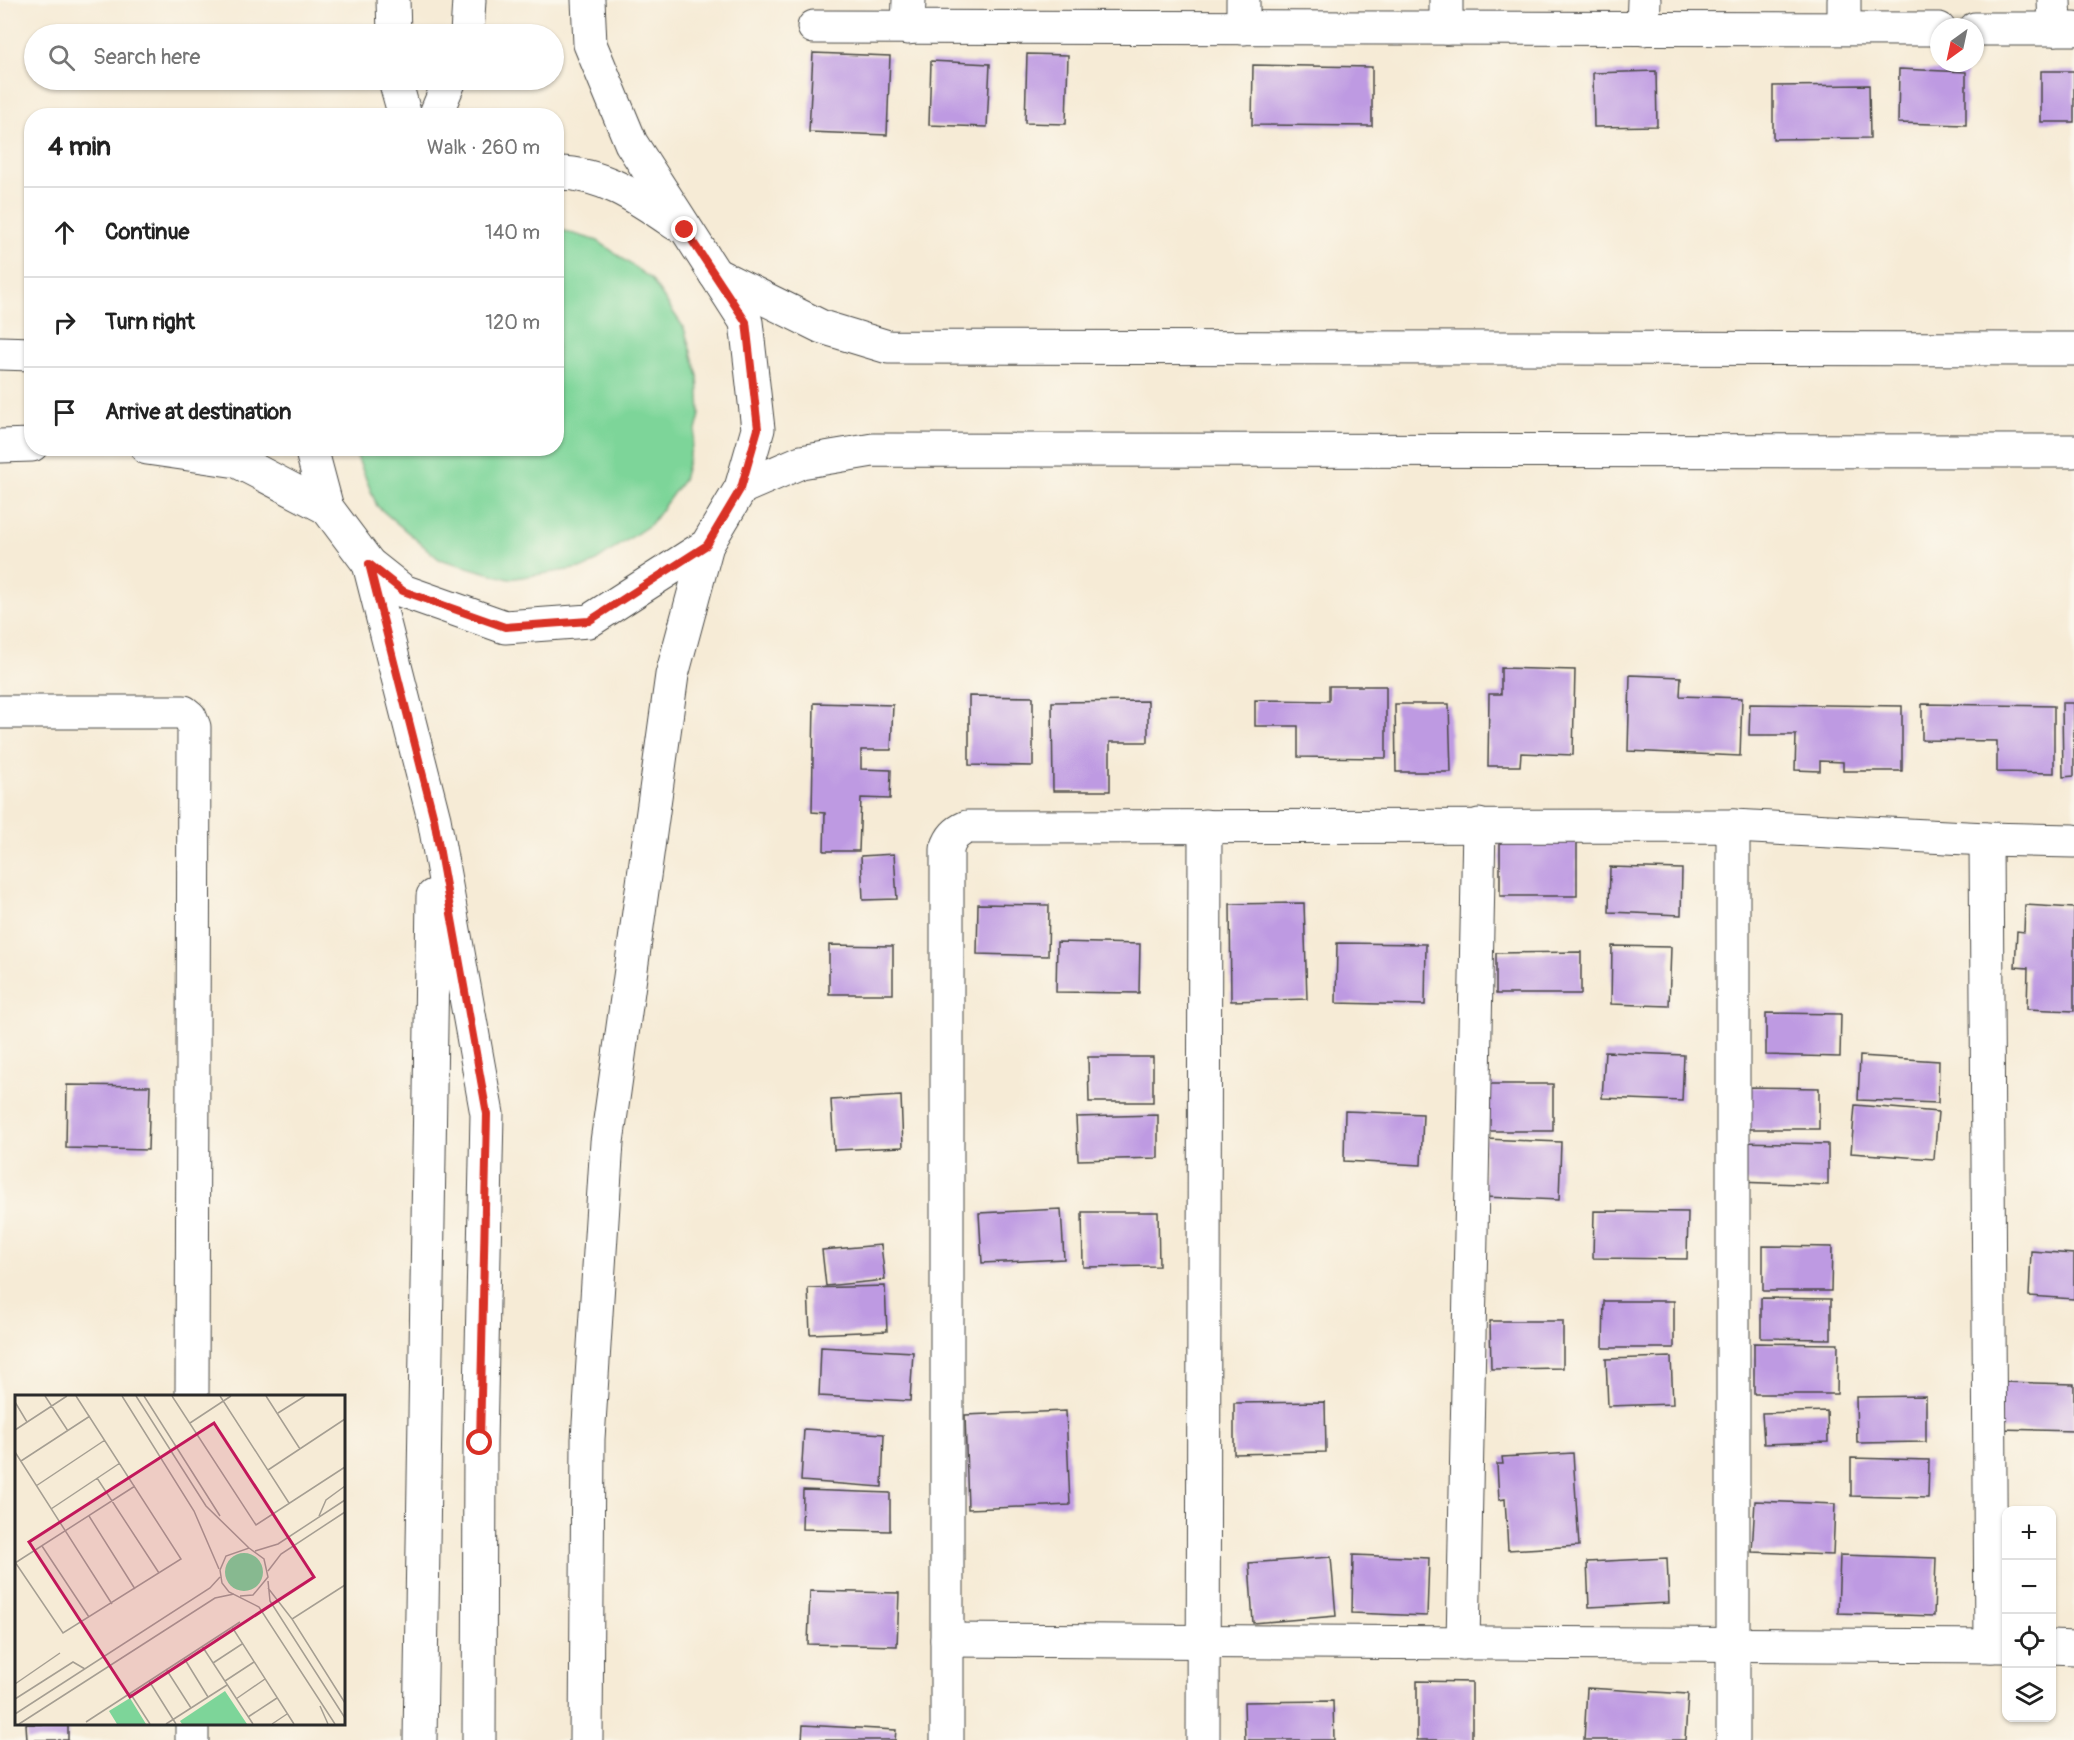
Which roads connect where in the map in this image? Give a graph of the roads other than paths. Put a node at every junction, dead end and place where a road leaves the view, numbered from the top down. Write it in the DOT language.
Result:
graph roads {
  1 [pos="393,0"];
  2 [pos="469,0"];
  3 [pos="588,0"];
  4 [pos="908,14"];
  5 [pos="1243,14"];
  6 [pos="1446,14"];
  7 [pos="1644,14"];
  8 [pos="1844,14"];
  9 [pos="2061,20"];
  10 [pos="394,24"];
  11 [pos="468,24"];
  12 [pos="814,27"];
  13 [pos="1930,28"];
  14 [pos="1984,28"];
  15 [pos="398,90"];
  16 [pos="446,90"];
  17 [pos="403,108"];
  18 [pos="438,108"];
  19 [pos="564,173"];
  20 [pos="685,230"];
  21 [pos="715,274"];
  22 [pos="2074,349"];
  23 [pos="0,353"];
  24 [pos="24,354"];
  25 [pos="24,445"];
  26 [pos="0,446"];
  27 [pos="2074,451"];
  28 [pos="202,456"];
  29 [pos="313,456"];
  30 [pos="741,488"];
  31 [pos="327,508"];
  32 [pos="707,545"];
  33 [pos="369,564"];
  34 [pos="0,712"];
  35 [pos="434,819"];
  36 [pos="1479,825"];
  37 [pos="1733,825"];
  38 [pos="1205,826"];
  39 [pos="1986,839"];
  40 [pos="2074,841"];
  41 [pos="192,1395"];
  42 [pos="947,1640"];
  43 [pos="1202,1641"];
  44 [pos="1463,1643"];
  45 [pos="1734,1644"];
  46 [pos="1999,1646"];
  47 [pos="2056,1647"];
  48 [pos="2074,1648"];
  49 [pos="420,1740"];
  50 [pos="479,1740"];
  51 [pos="586,1740"];
  52 [pos="947,1740"];
  53 [pos="1203,1740"];
  54 [pos="1733,1740"];
  1 -- 10 [label="street"];
  2 -- 11 [label="street"];
  3 -- 20 [label="street"];
  4 -- 5 [label="street"];
  4 -- 12 [label="street"];
  5 -- 6 [label="street"];
  6 -- 7 [label="street"];
  7 -- 8 [label="street"];
  8 -- 13 [label="street"];
  9 -- 14 [label="street"];
  15 -- 17 [label="street"];
  16 -- 18 [label="street"];
  19 -- 20 [label="street"];
  20 -- 21 [label="street"];
  21 -- 22 [label="street"];
  21 -- 30 [label="street"];
  23 -- 24 [label="street"];
  25 -- 26 [label="street"];
  27 -- 30 [label="street"];
  28 -- 31 [label="street"];
  29 -- 31 [label="street"];
  30 -- 32 [label="street"];
  31 -- 33 [label="street"];
  32 -- 33 [label="street"];
  32 -- 51 [label="street"];
  33 -- 35 [label="street"];
  34 -- 41 [label="street"];
  35 -- 49 [label="street"];
  35 -- 50 [label="street"];
  36 -- 37 [label="street"];
  36 -- 38 [label="street"];
  36 -- 44 [label="street"];
  37 -- 39 [label="street"];
  37 -- 45 [label="street"];
  38 -- 42 [label="street"];
  38 -- 43 [label="street"];
  39 -- 40 [label="street"];
  39 -- 46 [label="street"];
  42 -- 43 [label="street"];
  42 -- 52 [label="street"];
  43 -- 44 [label="street"];
  43 -- 53 [label="street"];
  44 -- 45 [label="street"];
  45 -- 46 [label="street"];
  45 -- 54 [label="street"];
  47 -- 48 [label="street"];
}
